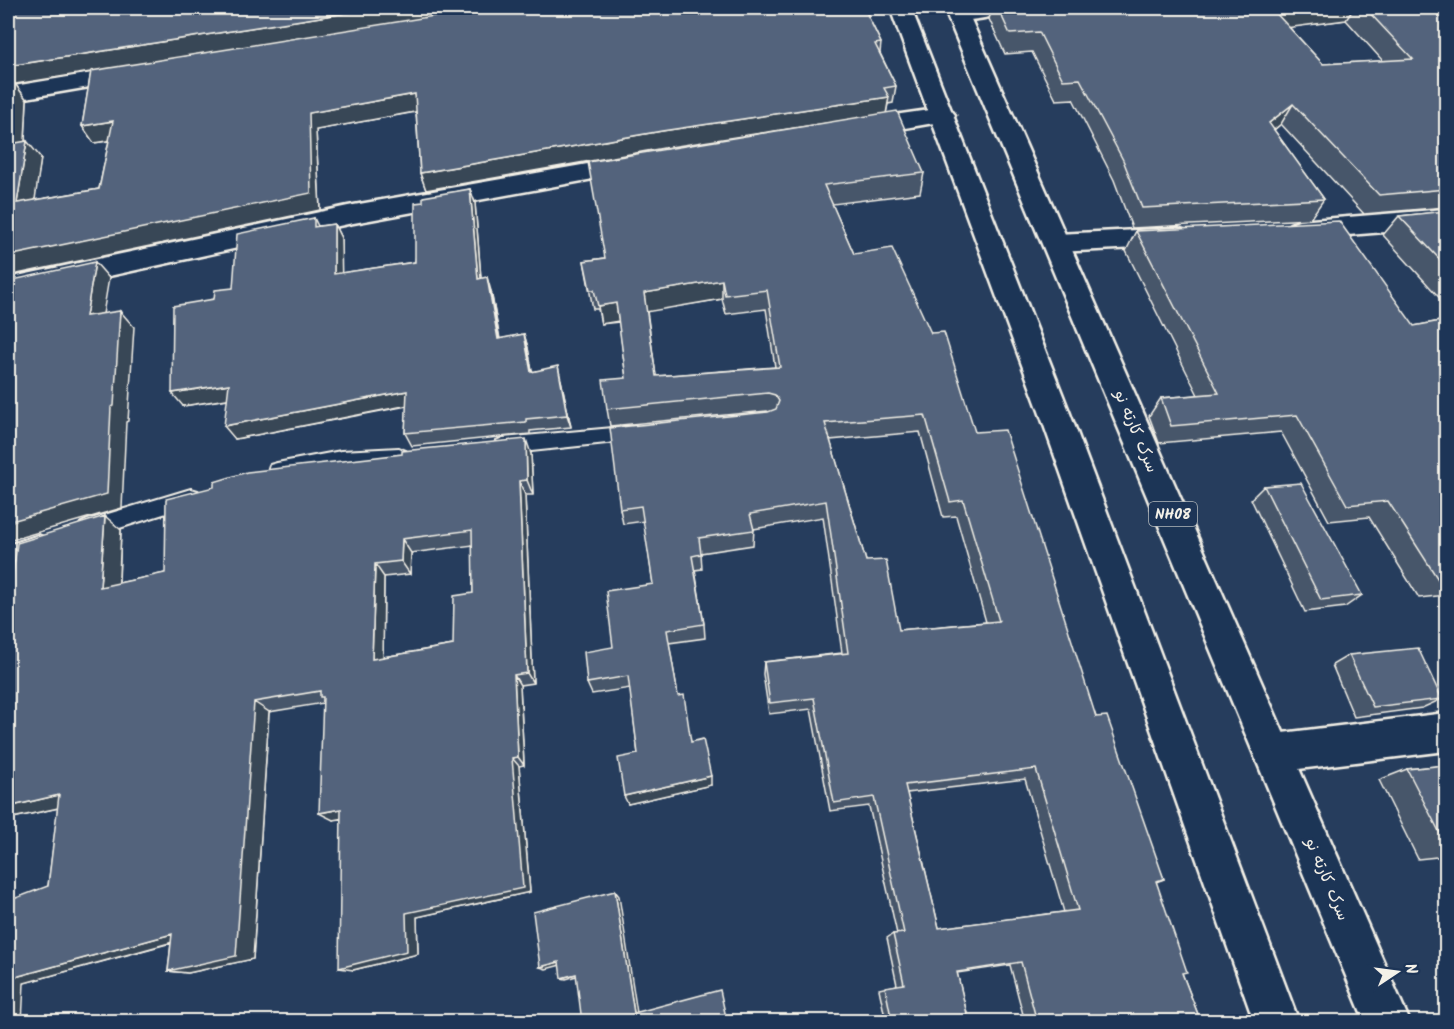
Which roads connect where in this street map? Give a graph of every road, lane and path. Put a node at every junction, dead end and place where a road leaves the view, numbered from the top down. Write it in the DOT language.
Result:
graph roads {
  1 [pos="900,8"];
  2 [pos="999,8"];
  3 [pos="957,11"];
  4 [pos="159,69"];
  5 [pos="8,94"];
  6 [pos="943,114"];
  7 [pos="838,131"];
  8 [pos="652,160"];
  9 [pos="1446,219"];
  10 [pos="1278,231"];
  11 [pos="1197,236"];
  12 [pos="1057,243"];
  13 [pos="8,288"];
  14 [pos="648,432"];
  15 [pos="483,448"];
  16 [pos="412,456"];
  17 [pos="262,476"];
  18 [pos="206,493"];
  19 [pos="74,533"];
  20 [pos="52,540"];
  21 [pos="8,554"];
  22 [pos="1446,732"];
  23 [pos="1274,753"];
  24 [pos="1276,1022"];
  25 [pos="1388,1022"];
  1 -- 6 [label="main road"];
  2 -- 3 [label="main road"];
  3 -- 12 [label="main road, سرک کارته نو / NH08"];
  4 -- 5 [label="main road"];
  6 -- 7 [label="main road"];
  6 -- 24 [label="main road"];
  8 -- 13 [label="main road"];
  9 -- 10 [label="main road"];
  11 -- 12 [label="main road"];
  12 -- 23 [label="main road, سرک کارته نو / NH08"];
  14 -- 15 [label="lane"];
  16 -- 17 [label="lane"];
  18 -- 19 [label="lane"];
  20 -- 21 [label="lane"];
  22 -- 23 [label="main road"];
  23 -- 25 [label="main road, سرک کارته نو / NH08"];
}
